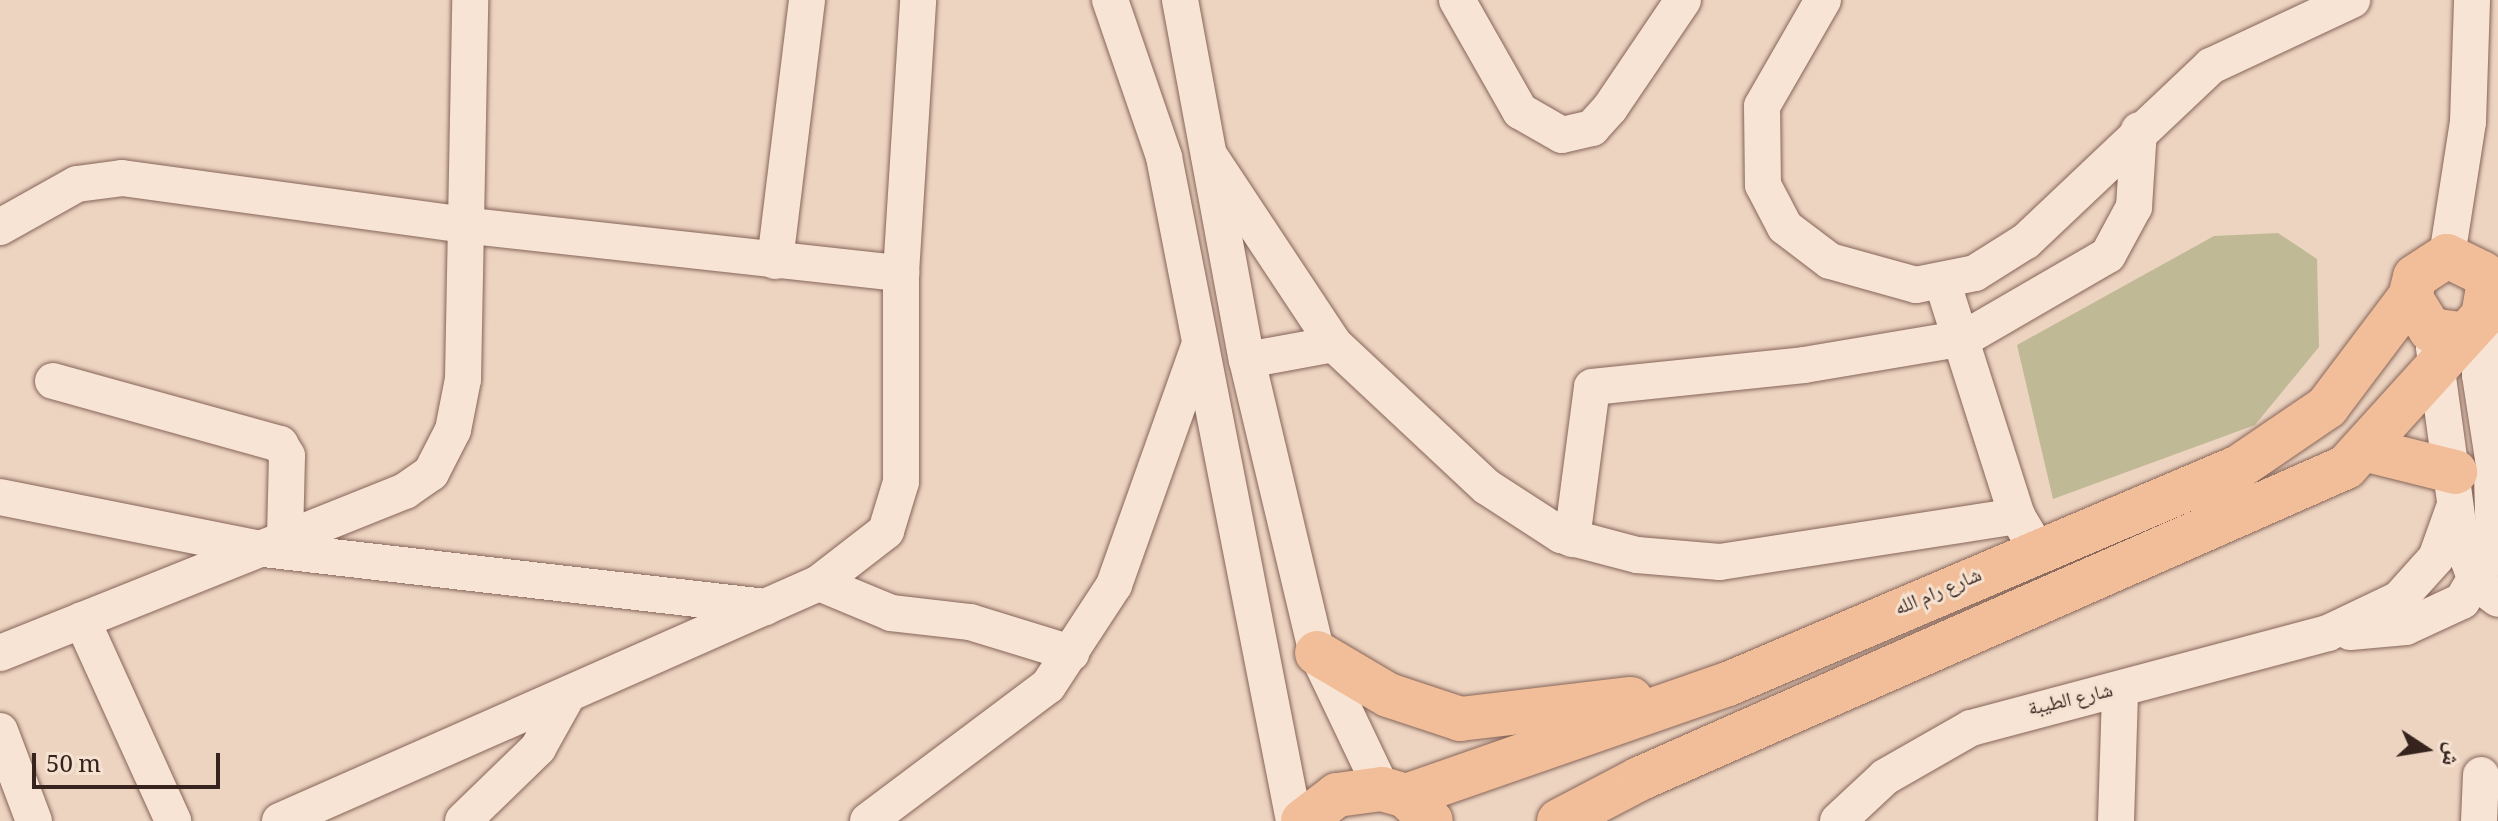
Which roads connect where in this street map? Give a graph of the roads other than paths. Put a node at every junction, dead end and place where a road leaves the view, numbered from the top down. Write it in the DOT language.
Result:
graph roads {
  1 [pos="470,0"];
  2 [pos="807,0"];
  3 [pos="918,0"];
  4 [pos="1110,0"];
  5 [pos="1180,0"];
  6 [pos="1457,0"];
  7 [pos="1683,0"];
  8 [pos="1823,0"];
  9 [pos="2352,0"];
  10 [pos="2472,0"];
  11 [pos="2139,130"];
  12 [pos="1209,155"];
  13 [pos="472,226"];
  14 [pos="0,227"];
  15 [pos="2498,236"];
  16 [pos="2453,257"];
  17 [pos="775,261"];
  18 [pos="901,273"];
  19 [pos="1943,284"];
  20 [pos="2458,320"];
  21 [pos="1965,338"];
  22 [pos="1200,344"];
  23 [pos="1334,344"];
  24 [pos="1247,360"];
  25 [pos="53,381"];
  26 [pos="2367,450"];
  27 [pos="2475,486"];
  28 [pos="0,497"];
  29 [pos="2028,534"];
  30 [pos="1572,539"];
  31 [pos="270,542"];
  32 [pos="819,583"];
  33 [pos="2488,591"];
  34 [pos="766,607"];
  35 [pos="82,620"];
  36 [pos="2328,633"];
  37 [pos="0,653"];
  38 [pos="1071,653"];
  39 [pos="1317,653"];
  40 [pos="1728,684"];
  41 [pos="2120,691"];
  42 [pos="566,698"];
  43 [pos="0,731"];
  44 [pos="2481,775"];
  45 [pos="1639,779"];
  46 [pos="1406,802"];
  47 [pos="34,821"];
  48 [pos="173,821"];
  49 [pos="280,821"];
  50 [pos="463,821"];
  51 [pos="868,821"];
  52 [pos="1294,821"];
  53 [pos="1303,821"];
  54 [pos="1559,821"];
  55 [pos="1597,821"];
  56 [pos="1838,821"];
  57 [pos="2116,821"];
  58 [pos="2479,821"];
  1 -- 13 [label="street"];
  2 -- 17 [label="street"];
  3 -- 18 [label="street"];
  4 -- 22 [label="street"];
  5 -- 12 [label="street"];
  6 -- 7 [label="street"];
  8 -- 19 [label="street"];
  9 -- 11 [label="street"];
  10 -- 16 [label="street"];
  11 -- 19 [label="street"];
  11 -- 21 [label="street"];
  12 -- 23 [label="street"];
  12 -- 24 [label="street"];
  13 -- 14 [label="street"];
  13 -- 17 [label="street"];
  13 -- 31 [label="street"];
  15 -- 16 [label="main road"];
  16 -- 20 [label="main road"];
  16 -- 20 [label="main road"];
  17 -- 18 [label="street"];
  18 -- 32 [label="street"];
  19 -- 21 [label="street"];
  20 -- 26 [label="main road"];
  20 -- 27 [label="street"];
  20 -- 27 [label="street"];
  20 -- 29 [label="main road, شارع رام الله"];
  21 -- 29 [label="street"];
  21 -- 30 [label="street"];
  22 -- 38 [label="street"];
  22 -- 52 [label="street"];
  23 -- 24 [label="street"];
  23 -- 30 [label="street"];
  24 -- 39 [label="street"];
  25 -- 31 [label="street"];
  26 -- 27 [label="main road"];
  26 -- 45 [label="main road"];
  27 -- 33 [label="street"];
  27 -- 33 [label="street, شارع الطيبة"];
  27 -- 36 [label="street, شارع الطيبة"];
  28 -- 31 [label="street"];
  29 -- 30 [label="street"];
  29 -- 40 [label="main road, شارع رام الله"];
  31 -- 34 [label="street"];
  31 -- 35 [label="street"];
  32 -- 34 [label="street"];
  32 -- 38 [label="street"];
  33 -- 36 [label="street, شارع الطيبة"];
  34 -- 42 [label="street"];
  35 -- 37 [label="street"];
  35 -- 48 [label="street"];
  36 -- 41 [label="street, شارع الطيبة"];
  38 -- 51 [label="street"];
  39 -- 40 [label="main road"];
  39 -- 46 [label="street"];
  40 -- 46 [label="main road, شارع رام الله"];
  41 -- 56 [label="street, شارع الطيبة"];
  41 -- 57 [label="street"];
  42 -- 49 [label="street"];
  42 -- 50 [label="street"];
  43 -- 47 [label="street"];
  44 -- 58 [label="street"];
  45 -- 54 [label="main road"];
  45 -- 55 [label="main road"];
  46 -- 53 [label="main road, شارع رام الله"];
}
